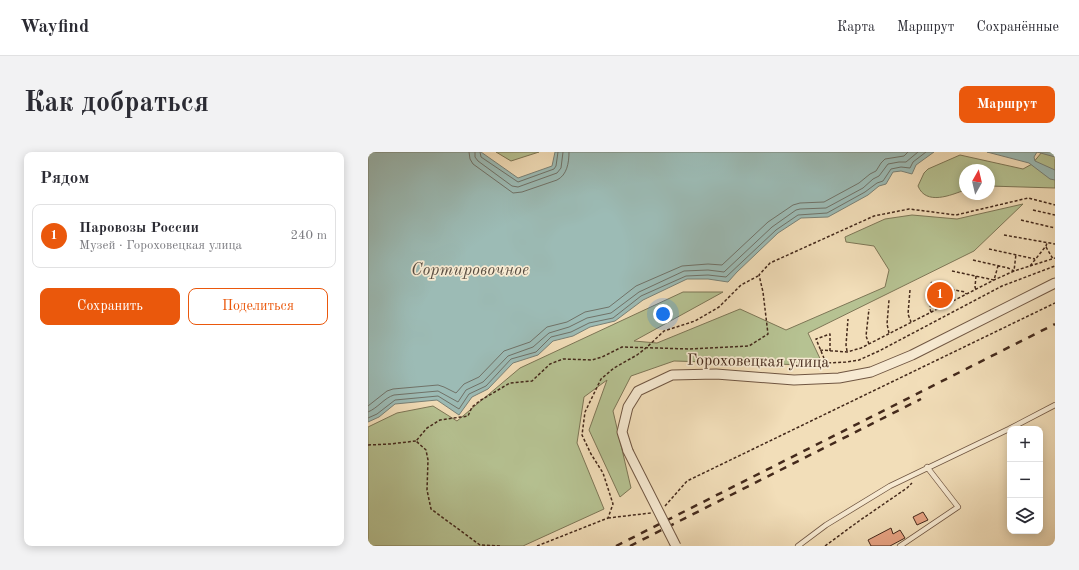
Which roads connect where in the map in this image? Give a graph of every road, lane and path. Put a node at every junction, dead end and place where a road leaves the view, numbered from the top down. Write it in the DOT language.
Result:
graph roads {
  1 [pos="1055,205"];
  2 [pos="1033,210"];
  3 [pos="1055,214"];
  4 [pos="1021,220"];
  5 [pos="1055,228"];
  6 [pos="1004,235"];
  7 [pos="1047,243"];
  8 [pos="1055,244"];
  9 [pos="1046,246"];
  10 [pos="989,249"];
  11 [pos="1016,254"];
  12 [pos="1035,258"];
  13 [pos="1054,259"];
  14 [pos="973,260"];
  15 [pos="998,266"];
  16 [pos="1030,266"];
  17 [pos="1055,266"];
  18 [pos="952,271"];
  19 [pos="1014,271"];
  20 [pos="759,275"];
  21 [pos="976,276"];
  22 [pos="994,280"];
  23 [pos="931,282"];
  24 [pos="1055,283"];
  25 [pos="933,286"];
  26 [pos="944,288"];
  27 [pos="910,290"];
  28 [pos="976,290"];
  29 [pos="940,294"];
  30 [pos="966,294"];
  31 [pos="931,298"];
  32 [pos="889,300"];
  33 [pos="1055,303"];
  34 [pos="947,304"];
  35 [pos="869,309"];
  36 [pos="931,312"];
  37 [pos="848,319"];
  38 [pos="911,323"];
  39 [pos="889,334"];
  40 [pos="869,344"];
  41 [pos="646,348"];
  42 [pos="820,350"];
  43 [pos="830,351"];
  44 [pos="847,352"];
  45 [pos="1055,405"];
  46 [pos="416,441"];
  47 [pos="368,445"];
  48 [pos="927,467"];
  49 [pos="912,483"];
  50 [pos="661,508"];
  51 [pos="655,512"];
  52 [pos="608,518"];
  53 [pos="500,546"];
  54 [pos="537,546"];
  55 [pos="676,546"];
  56 [pos="798,546"];
  57 [pos="825,546"];
  58 [pos="900,546"];
  1 -- 20 [label="path"];
  2 -- 3 [label="path"];
  4 -- 5 [label="path"];
  6 -- 7 [label="path"];
  7 -- 8 [label="path"];
  7 -- 9 [label="path"];
  9 -- 12 [label="path"];
  9 -- 13 [label="path"];
  10 -- 11 [label="path"];
  11 -- 12 [label="path"];
  11 -- 19 [label="path"];
  12 -- 16 [label="path"];
  13 -- 16 [label="path"];
  14 -- 15 [label="path"];
  15 -- 19 [label="path"];
  15 -- 22 [label="path"];
  16 -- 19 [label="path"];
  17 -- 42 [label="path"];
  18 -- 21 [label="path"];
  19 -- 22 [label="path"];
  20 -- 41 [label="path"];
  20 -- 41 [label="path"];
  21 -- 22 [label="path"];
  21 -- 28 [label="path"];
  22 -- 28 [label="path"];
  23 -- 25 [label="path"];
  24 -- 55 [label="street, Гороховецкая улица, bridge"];
  25 -- 26 [label="path"];
  25 -- 29 [label="path"];
  25 -- 31 [label="path"];
  26 -- 29 [label="path"];
  26 -- 30 [label="path"];
  27 -- 38 [label="path"];
  28 -- 30 [label="path"];
  29 -- 31 [label="path"];
  29 -- 34 [label="path"];
  30 -- 34 [label="path"];
  31 -- 36 [label="path"];
  32 -- 39 [label="path"];
  33 -- 50 [label="path"];
  34 -- 36 [label="path"];
  35 -- 40 [label="path"];
  36 -- 38 [label="path"];
  37 -- 44 [label="path"];
  38 -- 39 [label="path"];
  39 -- 40 [label="path"];
  40 -- 44 [label="path"];
  41 -- 46 [label="path"];
  41 -- 52 [label="path"];
  42 -- 43 [label="path"];
  42 -- 43 [label="path"];
  43 -- 44 [label="path"];
  45 -- 48 [label="lane"];
  46 -- 47 [label="path"];
  46 -- 53 [label="path"];
  48 -- 56 [label="lane"];
  48 -- 58 [label="lane"];
  49 -- 57 [label="path"];
  51 -- 52 [label="path"];
  52 -- 54 [label="path"];
}
